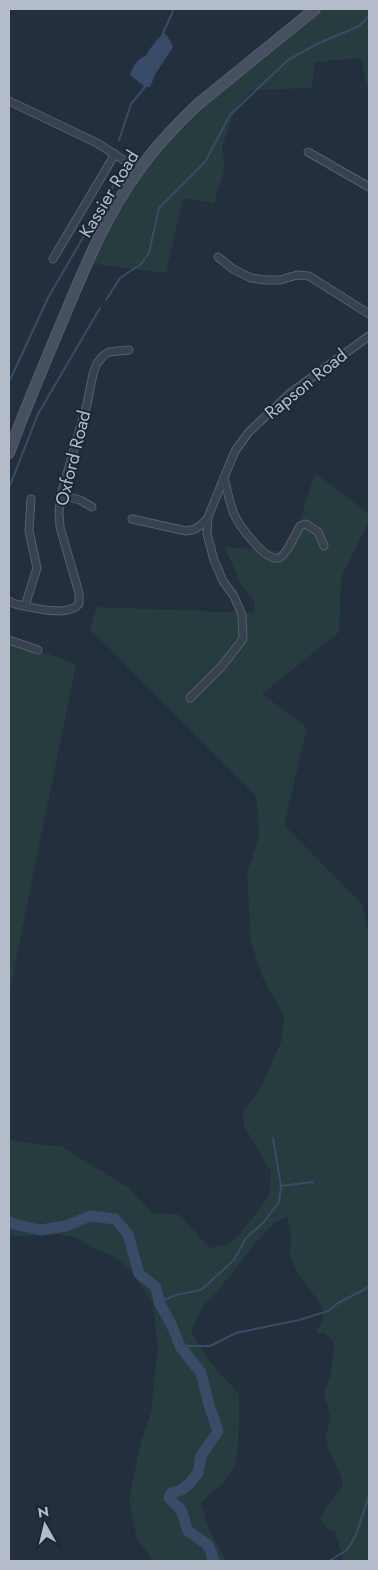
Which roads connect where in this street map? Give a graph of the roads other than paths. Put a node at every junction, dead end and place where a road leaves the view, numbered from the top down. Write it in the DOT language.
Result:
graph roads {
  1 [pos="315,9"];
  2 [pos="9,101"];
  3 [pos="308,152"];
  4 [pos="115,154"];
  5 [pos="139,170"];
  6 [pos="369,187"];
  7 [pos="218,257"];
  8 [pos="53,259"];
  9 [pos="369,314"];
  10 [pos="369,336"];
  11 [pos="129,350"];
  12 [pos="9,453"];
  13 [pos="224,477"];
  14 [pos="61,495"];
  15 [pos="32,499"];
  16 [pos="92,506"];
  17 [pos="208,517"];
  18 [pos="132,519"];
  19 [pos="324,546"];
  20 [pos="9,600"];
  21 [pos="25,606"];
  22 [pos="9,640"];
  23 [pos="38,650"];
  24 [pos="190,698"];
  1 -- 5 [label="main road, Kassier Road"];
  2 -- 4 [label="street"];
  3 -- 6 [label="street"];
  4 -- 5 [label="street"];
  4 -- 8 [label="street"];
  5 -- 12 [label="main road, Kassier Road"];
  7 -- 9 [label="street"];
  10 -- 13 [label="street, Rapson Road"];
  11 -- 14 [label="street, Oxford Road"];
  13 -- 17 [label="street, Rapson Road"];
  13 -- 19 [label="street"];
  14 -- 16 [label="street"];
  14 -- 21 [label="street, Oxford Road"];
  15 -- 21 [label="street"];
  17 -- 18 [label="street"];
  17 -- 24 [label="street, Rapson Road"];
  20 -- 21 [label="street, Oxford Road"];
  22 -- 23 [label="street"];
}
